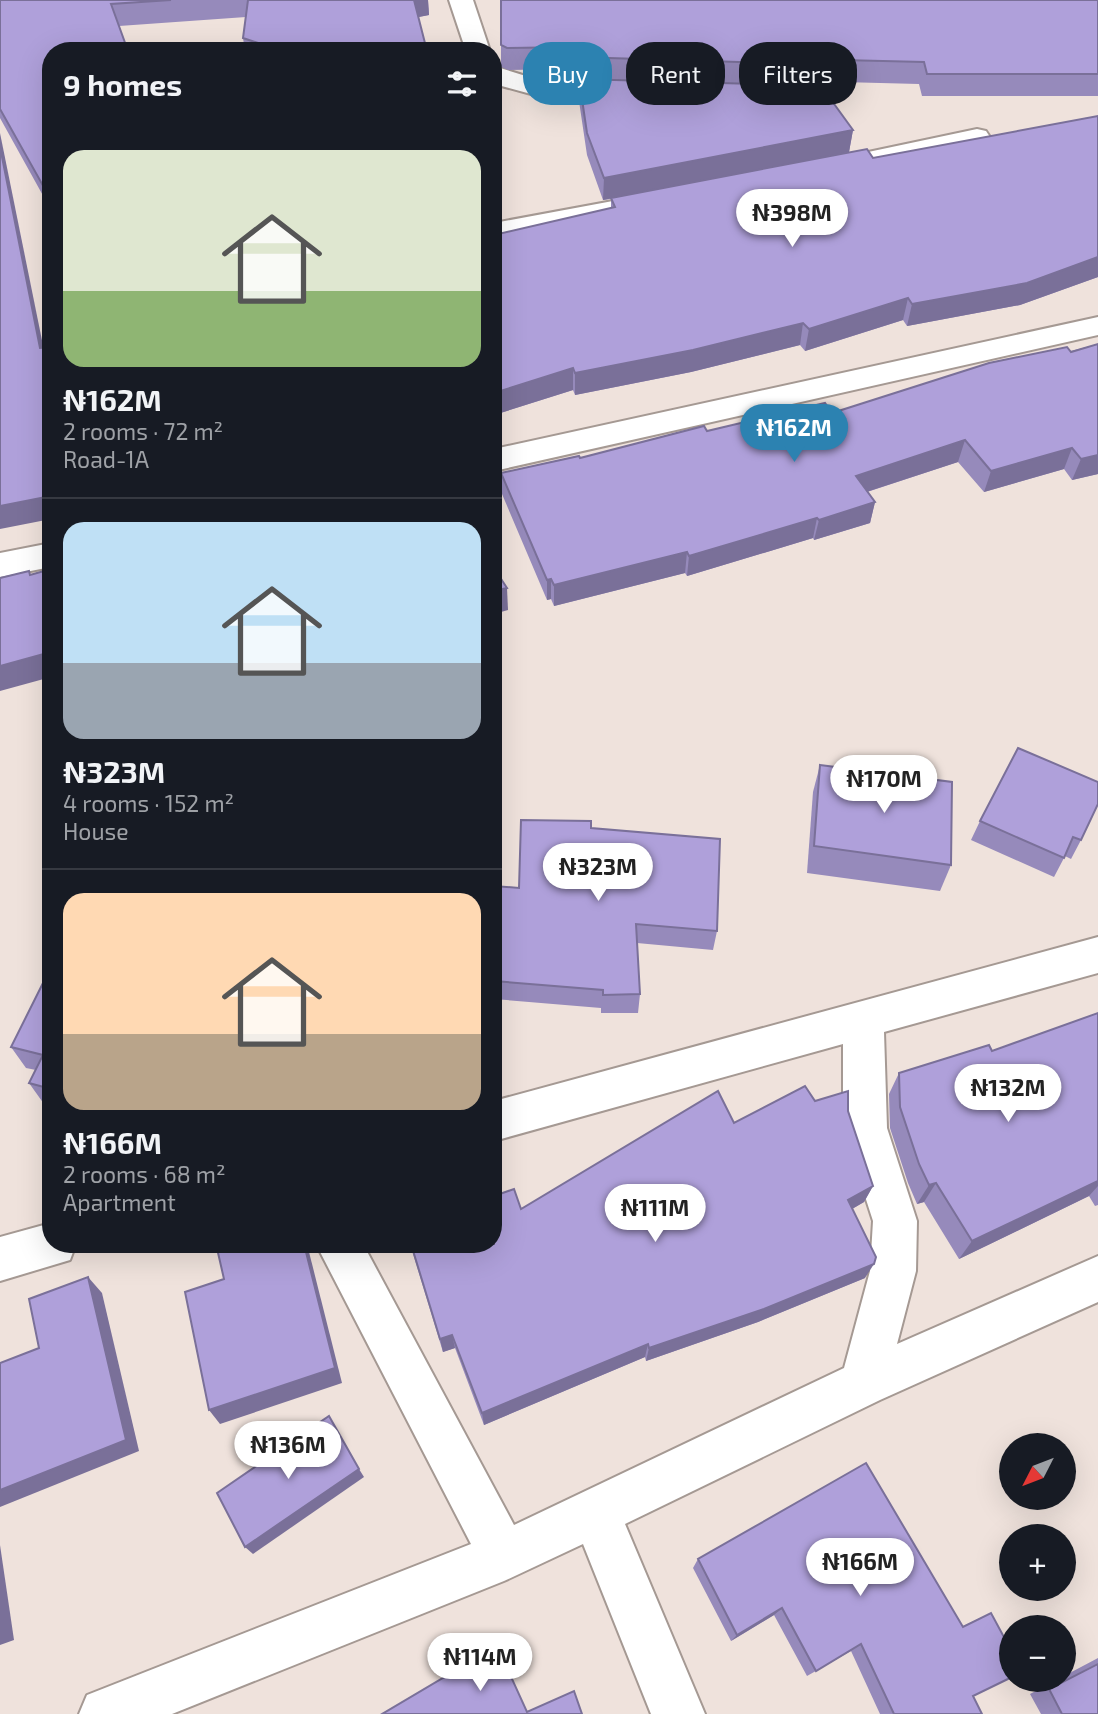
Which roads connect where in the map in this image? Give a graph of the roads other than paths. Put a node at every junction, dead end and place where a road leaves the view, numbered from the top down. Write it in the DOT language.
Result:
graph roads {
  1 [pos="461,0"];
  2 [pos="475,42"];
  3 [pos="502,79"];
  4 [pos="626,91"];
  5 [pos="978,137"];
  6 [pos="840,165"];
  7 [pos="652,202"];
  8 [pos="502,230"];
  9 [pos="1098,326"];
  10 [pos="502,458"];
  11 [pos="42,557"];
  12 [pos="0,565"];
  13 [pos="1098,955"];
  14 [pos="863,1020"];
  15 [pos="502,1119"];
  16 [pos="42,1247"];
  17 [pos="343,1253"];
  18 [pos="0,1259"];
  19 [pos="1098,1279"];
  20 [pos="863,1383"];
  21 [pos="595,1512"];
  22 [pos="504,1556"];
  23 [pos="106,1714"];
  24 [pos="678,1714"];
  1 -- 2 [label="street"];
  3 -- 4 [label="street"];
  5 -- 6 [label="street"];
  7 -- 8 [label="street"];
  9 -- 10 [label="street"];
  11 -- 12 [label="street"];
  13 -- 14 [label="street"];
  14 -- 15 [label="street"];
  14 -- 20 [label="street"];
  16 -- 18 [label="street"];
  17 -- 22 [label="street"];
  19 -- 20 [label="street"];
  20 -- 21 [label="street"];
  21 -- 22 [label="street"];
  21 -- 24 [label="street"];
  22 -- 23 [label="street"];
}
